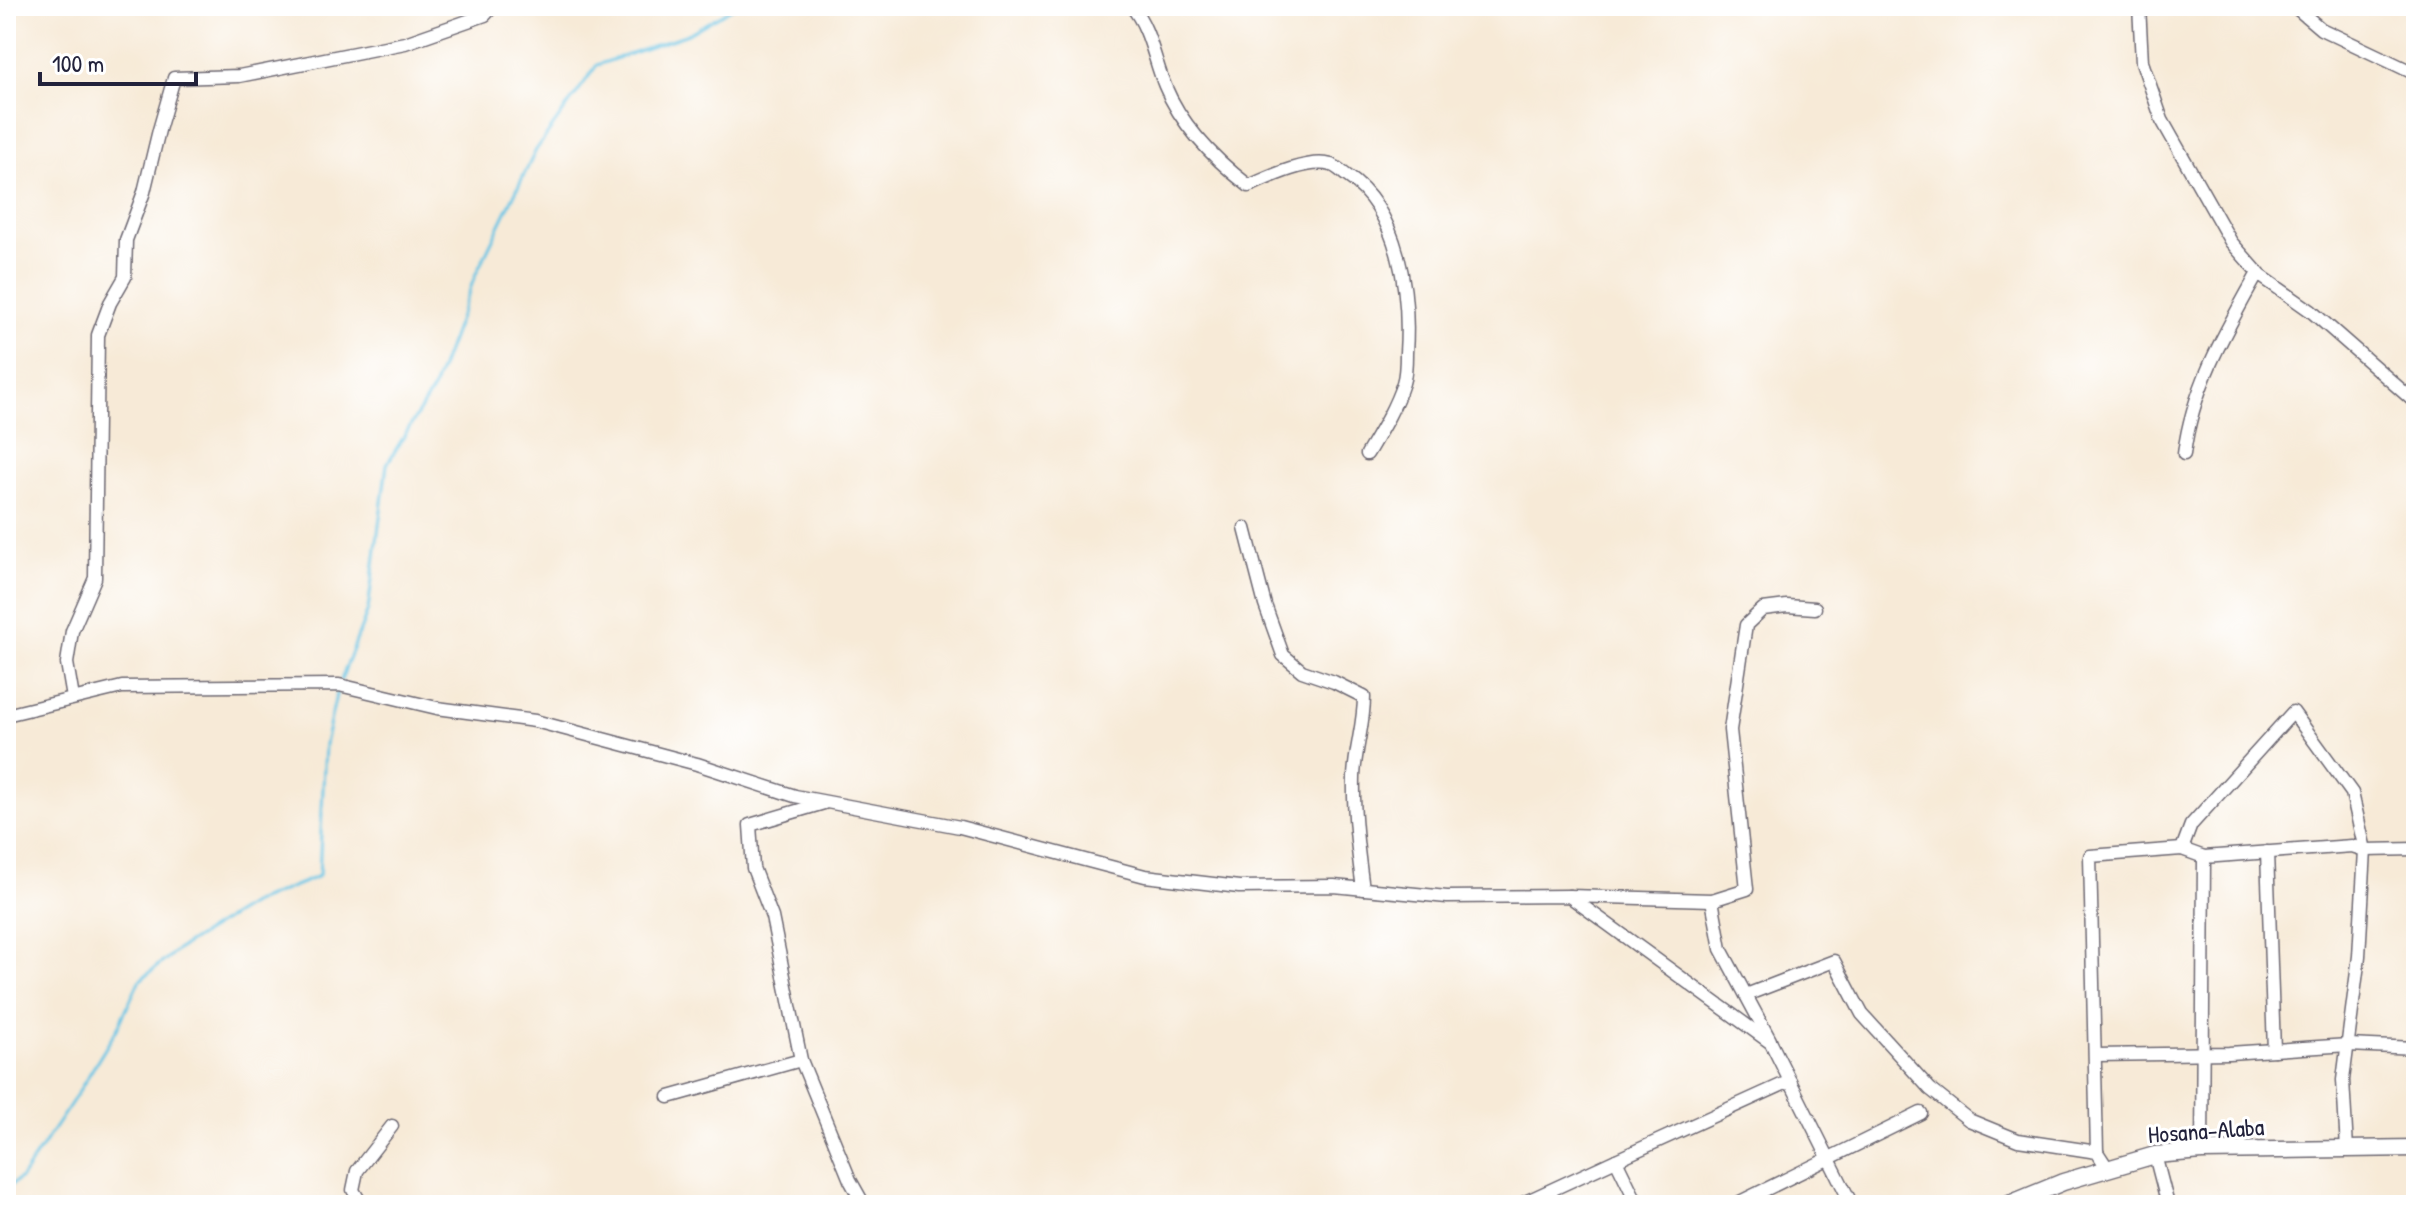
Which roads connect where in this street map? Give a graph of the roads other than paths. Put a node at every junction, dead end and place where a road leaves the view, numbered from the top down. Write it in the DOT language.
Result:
graph roads {
  1 [pos="493,6"];
  2 [pos="1131,6"];
  3 [pos="2139,6"];
  4 [pos="2294,6"];
  5 [pos="2416,74"];
  6 [pos="2258,273"];
  7 [pos="2416,403"];
  8 [pos="1367,454"];
  9 [pos="2184,454"];
  10 [pos="1245,528"];
  11 [pos="1815,608"];
  12 [pos="73,698"];
  13 [pos="6,715"];
  14 [pos="827,802"];
  15 [pos="2182,849"];
  16 [pos="2416,849"];
  17 [pos="2365,850"];
  18 [pos="2267,852"];
  19 [pos="2204,857"];
  20 [pos="1363,889"];
  21 [pos="1569,896"];
  22 [pos="1712,900"];
  23 [pos="1746,995"];
  24 [pos="1771,1043"];
  25 [pos="2348,1045"];
  26 [pos="2416,1048"];
  27 [pos="2274,1050"];
  28 [pos="2203,1054"];
  29 [pos="2096,1055"];
  30 [pos="801,1060"];
  31 [pos="1790,1081"];
  32 [pos="669,1097"];
  33 [pos="1921,1113"];
  34 [pos="392,1126"];
  35 [pos="2416,1148"];
  36 [pos="2347,1149"];
  37 [pos="2202,1151"];
  38 [pos="2097,1152"];
  39 [pos="2155,1155"];
  40 [pos="1830,1159"];
  41 [pos="1616,1160"];
  42 [pos="2108,1169"];
  43 [pos="1523,1203"];
  44 [pos="362,1205"];
  45 [pos="864,1205"];
  46 [pos="1638,1205"];
  47 [pos="1734,1205"];
  48 [pos="1852,1205"];
  49 [pos="2007,1205"];
  50 [pos="2168,1205"];
  1 -- 12 [label="street"];
  2 -- 8 [label="street"];
  3 -- 6 [label="street"];
  4 -- 5 [label="street"];
  6 -- 7 [label="street"];
  6 -- 9 [label="street"];
  10 -- 20 [label="street"];
  11 -- 22 [label="street"];
  12 -- 13 [label="street"];
  12 -- 14 [label="street"];
  14 -- 20 [label="street"];
  14 -- 30 [label="street"];
  15 -- 17 [label="street"];
  15 -- 19 [label="street"];
  15 -- 29 [label="street"];
  16 -- 17 [label="street"];
  17 -- 18 [label="street"];
  17 -- 25 [label="street"];
  18 -- 19 [label="street"];
  18 -- 27 [label="street"];
  19 -- 28 [label="street"];
  20 -- 21 [label="street"];
  21 -- 22 [label="street"];
  21 -- 24 [label="street"];
  22 -- 23 [label="street"];
  23 -- 24 [label="street"];
  23 -- 38 [label="street"];
  24 -- 31 [label="street"];
  25 -- 26 [label="street"];
  25 -- 27 [label="street"];
  25 -- 36 [label="street"];
  27 -- 28 [label="street"];
  28 -- 29 [label="street"];
  28 -- 37 [label="street"];
  29 -- 38 [label="street"];
  30 -- 32 [label="street"];
  30 -- 45 [label="street"];
  31 -- 40 [label="street"];
  31 -- 41 [label="street"];
  33 -- 40 [label="street"];
  34 -- 44 [label="street"];
  35 -- 36 [label="main road, Hosana-Alaba"];
  36 -- 37 [label="main road, Hosana-Alaba"];
  37 -- 39 [label="main road, Hosana-Alaba"];
  38 -- 42 [label="street"];
  39 -- 42 [label="main road, Hosana-Alaba"];
  39 -- 50 [label="street"];
  40 -- 47 [label="street"];
  40 -- 48 [label="street"];
  41 -- 43 [label="street"];
  41 -- 46 [label="street"];
  42 -- 49 [label="main road, Hosana-Alaba"];
}
